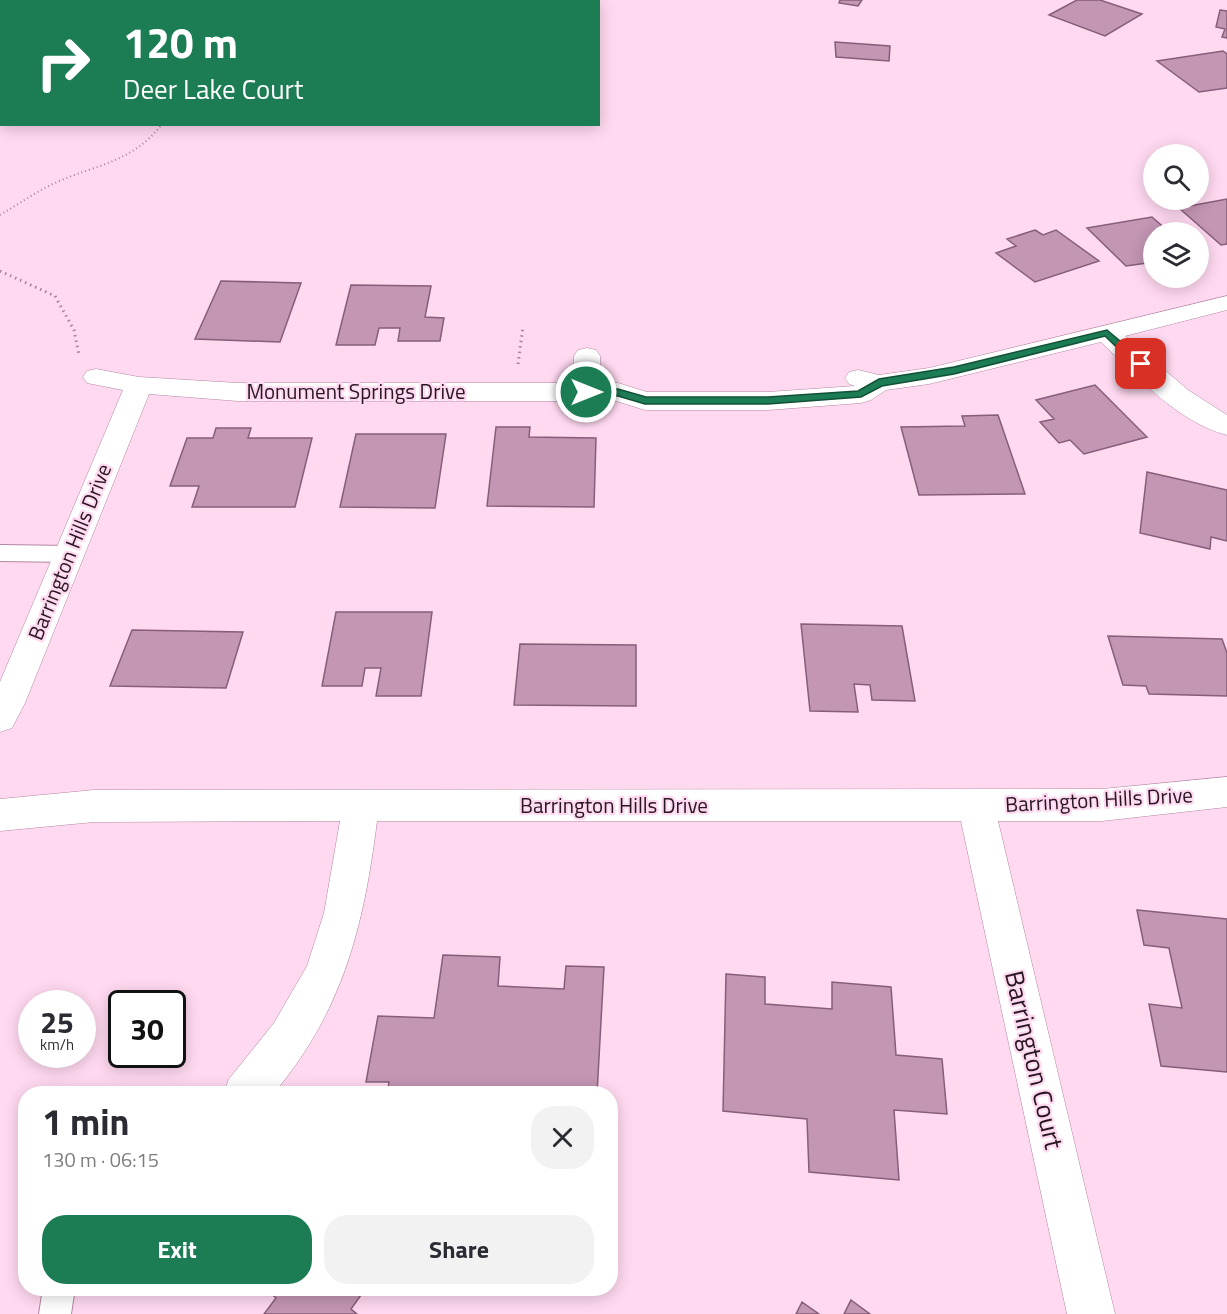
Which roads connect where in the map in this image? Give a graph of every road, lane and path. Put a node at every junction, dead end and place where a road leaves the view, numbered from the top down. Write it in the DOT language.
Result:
graph roads {
  1 [pos="161,126"];
  2 [pos="0,215"];
  3 [pos="0,271"];
  4 [pos="1227,303"];
  5 [pos="523,327"];
  6 [pos="1107,333"];
  7 [pos="587,356"];
  8 [pos="88,371"];
  9 [pos="139,385"];
  10 [pos="515,392"];
  11 [pos="586,392"];
  12 [pos="1227,426"];
  13 [pos="0,553"];
  14 [pos="70,554"];
  15 [pos="0,718"];
  16 [pos="1227,792"];
  17 [pos="361,806"];
  18 [pos="976,806"];
  19 [pos="0,815"];
  20 [pos="252,1086"];
  21 [pos="57,1296"];
  22 [pos="55,1314"];
  23 [pos="1091,1314"];
  1 -- 2 [label="path"];
  3 -- 8 [label="path"];
  4 -- 6 [label="street, Monument Springs Drive"];
  5 -- 10 [label="path"];
  6 -- 11 [label="street, Monument Springs Drive"];
  6 -- 12 [label="street"];
  7 -- 11 [label="street"];
  8 -- 9 [label="street, Monument Springs Drive"];
  9 -- 10 [label="street, Monument Springs Drive"];
  9 -- 14 [label="street, Barrington Hills Drive"];
  10 -- 11 [label="street, Monument Springs Drive"];
  13 -- 14 [label="lane"];
  14 -- 15 [label="street, Barrington Hills Drive"];
  16 -- 18 [label="street, Barrington Hills Drive"];
  17 -- 18 [label="street, Barrington Hills Drive"];
  17 -- 19 [label="street, Barrington Hills Drive"];
  17 -- 20 [label="street"];
  18 -- 23 [label="street, Barrington Court"];
  21 -- 22 [label="lane"];
}
